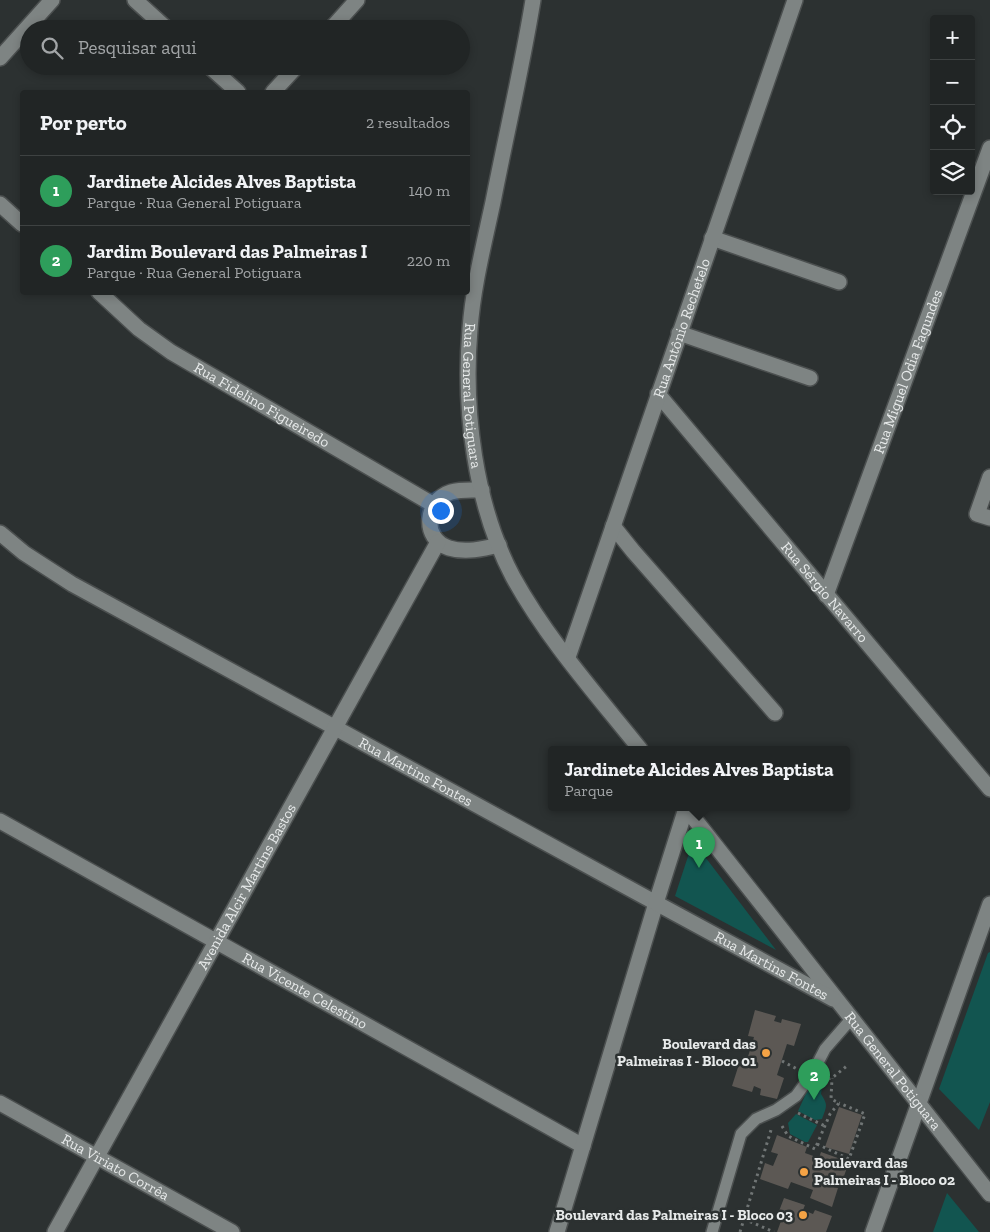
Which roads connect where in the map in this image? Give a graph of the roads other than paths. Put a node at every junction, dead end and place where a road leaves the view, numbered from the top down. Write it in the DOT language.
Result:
graph roads {
  1 [pos="52,0"];
  2 [pos="135,0"];
  3 [pos="357,0"];
  4 [pos="533,0"];
  5 [pos="795,0"];
  6 [pos="34,20"];
  7 [pos="157,20"];
  8 [pos="339,20"];
  9 [pos="20,36"];
  10 [pos="0,58"];
  11 [pos="219,75"];
  12 [pos="289,75"];
  13 [pos="236,90"];
  14 [pos="275,90"];
  15 [pos="990,148"];
  16 [pos="0,204"];
  17 [pos="20,222"];
  18 [pos="712,238"];
  19 [pos="839,282"];
  20 [pos="102,295"];
  21 [pos="679,333"];
  22 [pos="810,378"];
  23 [pos="658,394"];
  24 [pos="990,477"];
  25 [pos="482,490"];
  26 [pos="434,505"];
  27 [pos="990,518"];
  28 [pos="613,526"];
  29 [pos="0,533"];
  30 [pos="438,542"];
  31 [pos="499,545"];
  32 [pos="826,595"];
  33 [pos="568,657"];
  34 [pos="775,713"];
  35 [pos="335,728"];
  36 [pos="638,746"];
  37 [pos="990,789"];
  38 [pos="685,811"];
  39 [pos="689,811"];
  40 [pos="0,821"];
  41 [pos="656,903"];
  42 [pos="988,914"];
  43 [pos="216,941"];
  44 [pos="838,1002"];
  45 [pos="852,1018"];
  46 [pos="0,1103"];
  47 [pos="919,1104"];
  48 [pos="583,1146"];
  49 [pos="97,1156"];
  50 [pos="990,1194"];
  51 [pos="55,1232"];
  52 [pos="232,1232"];
  53 [pos="557,1232"];
  54 [pos="712,1232"];
  55 [pos="873,1232"];
  1 -- 6 [label="street"];
  2 -- 7 [label="street"];
  3 -- 8 [label="street"];
  4 -- 25 [label="street, Rua General Potiguara"];
  5 -- 18 [label="street, Rua Antônio Rechetelo"];
  9 -- 10 [label="street"];
  11 -- 13 [label="street"];
  12 -- 14 [label="street"];
  15 -- 32 [label="street, Rua Miguel Odia Fagundes"];
  16 -- 17 [label="street"];
  18 -- 19 [label="street"];
  18 -- 21 [label="street, Rua Antônio Rechetelo"];
  20 -- 26 [label="street, Rua Fidelino Figueiredo"];
  21 -- 22 [label="street"];
  21 -- 23 [label="street, Rua Antônio Rechetelo"];
  23 -- 28 [label="street, Rua Antônio Rechetelo"];
  23 -- 32 [label="street, Rua Sérgio Navarro"];
  24 -- 27 [label="street"];
  25 -- 26 [label="street"];
  25 -- 31 [label="street, Rua General Potiguara"];
  26 -- 30 [label="street"];
  28 -- 33 [label="street, Rua Antônio Rechetelo"];
  28 -- 34 [label="street"];
  29 -- 35 [label="street, Rua Martins Fontes"];
  30 -- 31 [label="street"];
  30 -- 35 [label="street, Avenida Alcir Martins Bastos"];
  31 -- 33 [label="street, Rua General Potiguara"];
  32 -- 37 [label="street, Rua Sérgio Navarro"];
  33 -- 36 [label="street, Rua General Potiguara"];
  35 -- 41 [label="street, Rua Martins Fontes"];
  35 -- 43 [label="street, Avenida Alcir Martins Bastos"];
  38 -- 41 [label="street"];
  39 -- 44 [label="street, Rua General Potiguara"];
  40 -- 43 [label="street, Rua Vicente Celestino"];
  41 -- 44 [label="street, Rua Martins Fontes"];
  41 -- 48 [label="street"];
  42 -- 47 [label="street"];
  43 -- 48 [label="street, Rua Vicente Celestino"];
  43 -- 49 [label="street, Avenida Alcir Martins Bastos"];
  44 -- 45 [label="street, Rua General Potiguara"];
  45 -- 47 [label="street, Rua General Potiguara"];
  45 -- 54 [label="lane"];
  46 -- 49 [label="street, Rua Viriato Corrêa"];
  47 -- 50 [label="street, Rua General Potiguara"];
  47 -- 55 [label="street"];
  48 -- 53 [label="street"];
  49 -- 51 [label="street, Avenida Alcir Martins Bastos"];
  49 -- 52 [label="street, Rua Viriato Corrêa"];
}
